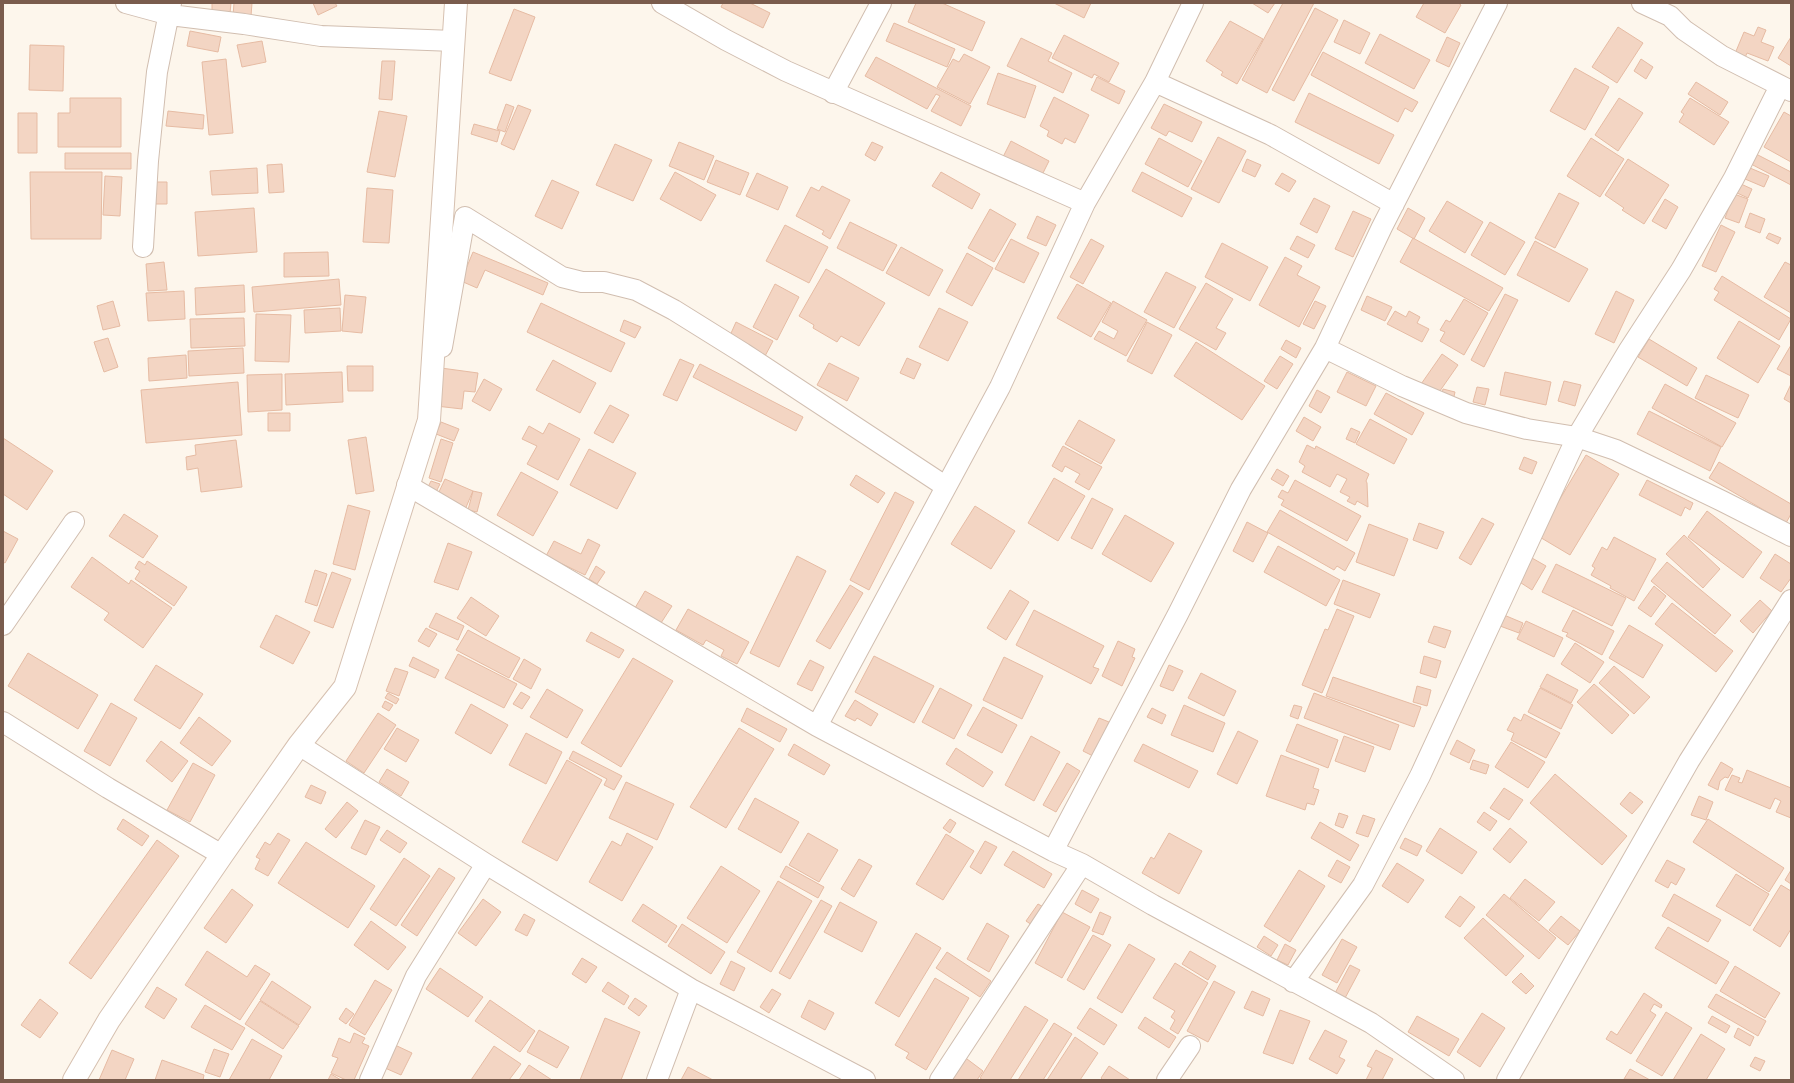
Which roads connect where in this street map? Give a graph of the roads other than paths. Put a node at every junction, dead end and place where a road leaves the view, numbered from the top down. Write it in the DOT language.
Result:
graph roads {
  1 [pos="126,3"];
  2 [pos="456,3"];
  3 [pos="662,3"];
  4 [pos="881,3"];
  5 [pos="1193,3"];
  6 [pos="1496,3"];
  7 [pos="1642,3"];
  8 [pos="170,9"];
  9 [pos="454,41"];
  10 [pos="1156,82"];
  11 [pos="1786,89"];
  12 [pos="833,93"];
  13 [pos="1085,203"];
  14 [pos="1394,204"];
  15 [pos="143,247"];
  16 [pos="1325,348"];
  17 [pos="428,420"];
  18 [pos="1577,437"];
  19 [pos="407,485"];
  20 [pos="945,486"];
  21 [pos="74,522"];
  22 [pos="1791,536"];
  23 [pos="1791,600"];
  24 [pos="3,625"];
  25 [pos="3,722"];
  26 [pos="818,726"];
  27 [pos="299,745"];
  28 [pos="1053,851"];
  29 [pos="222,855"];
  30 [pos="486,864"];
  31 [pos="1082,864"];
  32 [pos="1293,982"];
  33 [pos="691,989"];
  34 [pos="1190,1046"];
  35 [pos="74,1080"];
  36 [pos="370,1080"];
  37 [pos="657,1080"];
  38 [pos="865,1080"];
  39 [pos="940,1080"];
  40 [pos="1167,1080"];
  41 [pos="1454,1080"];
  42 [pos="1507,1080"];
  1 -- 8 [label="street"];
  2 -- 9 [label="street"];
  3 -- 12 [label="street"];
  4 -- 12 [label="street"];
  5 -- 10 [label="street"];
  6 -- 14 [label="street"];
  7 -- 11 [label="street"];
  8 -- 9 [label="street"];
  8 -- 15 [label="street"];
  9 -- 17 [label="street"];
  10 -- 13 [label="street"];
  10 -- 14 [label="street"];
  11 -- 18 [label="street"];
  12 -- 13 [label="street"];
  13 -- 20 [label="street"];
  14 -- 16 [label="street"];
  16 -- 18 [label="street"];
  16 -- 28 [label="street"];
  17 -- 19 [label="street"];
  17 -- 20 [label="street"];
  18 -- 22 [label="street"];
  18 -- 32 [label="street"];
  19 -- 26 [label="street"];
  19 -- 27 [label="street"];
  20 -- 26 [label="street"];
  21 -- 24 [label="street"];
  23 -- 42 [label="street"];
  25 -- 29 [label="street"];
  26 -- 28 [label="street"];
  27 -- 29 [label="street"];
  27 -- 30 [label="street"];
  28 -- 31 [label="street"];
  29 -- 35 [label="street"];
  30 -- 33 [label="street"];
  30 -- 36 [label="street"];
  31 -- 32 [label="street"];
  31 -- 39 [label="street"];
  32 -- 41 [label="street"];
  33 -- 37 [label="street"];
  33 -- 38 [label="street"];
  34 -- 40 [label="street"];
}
